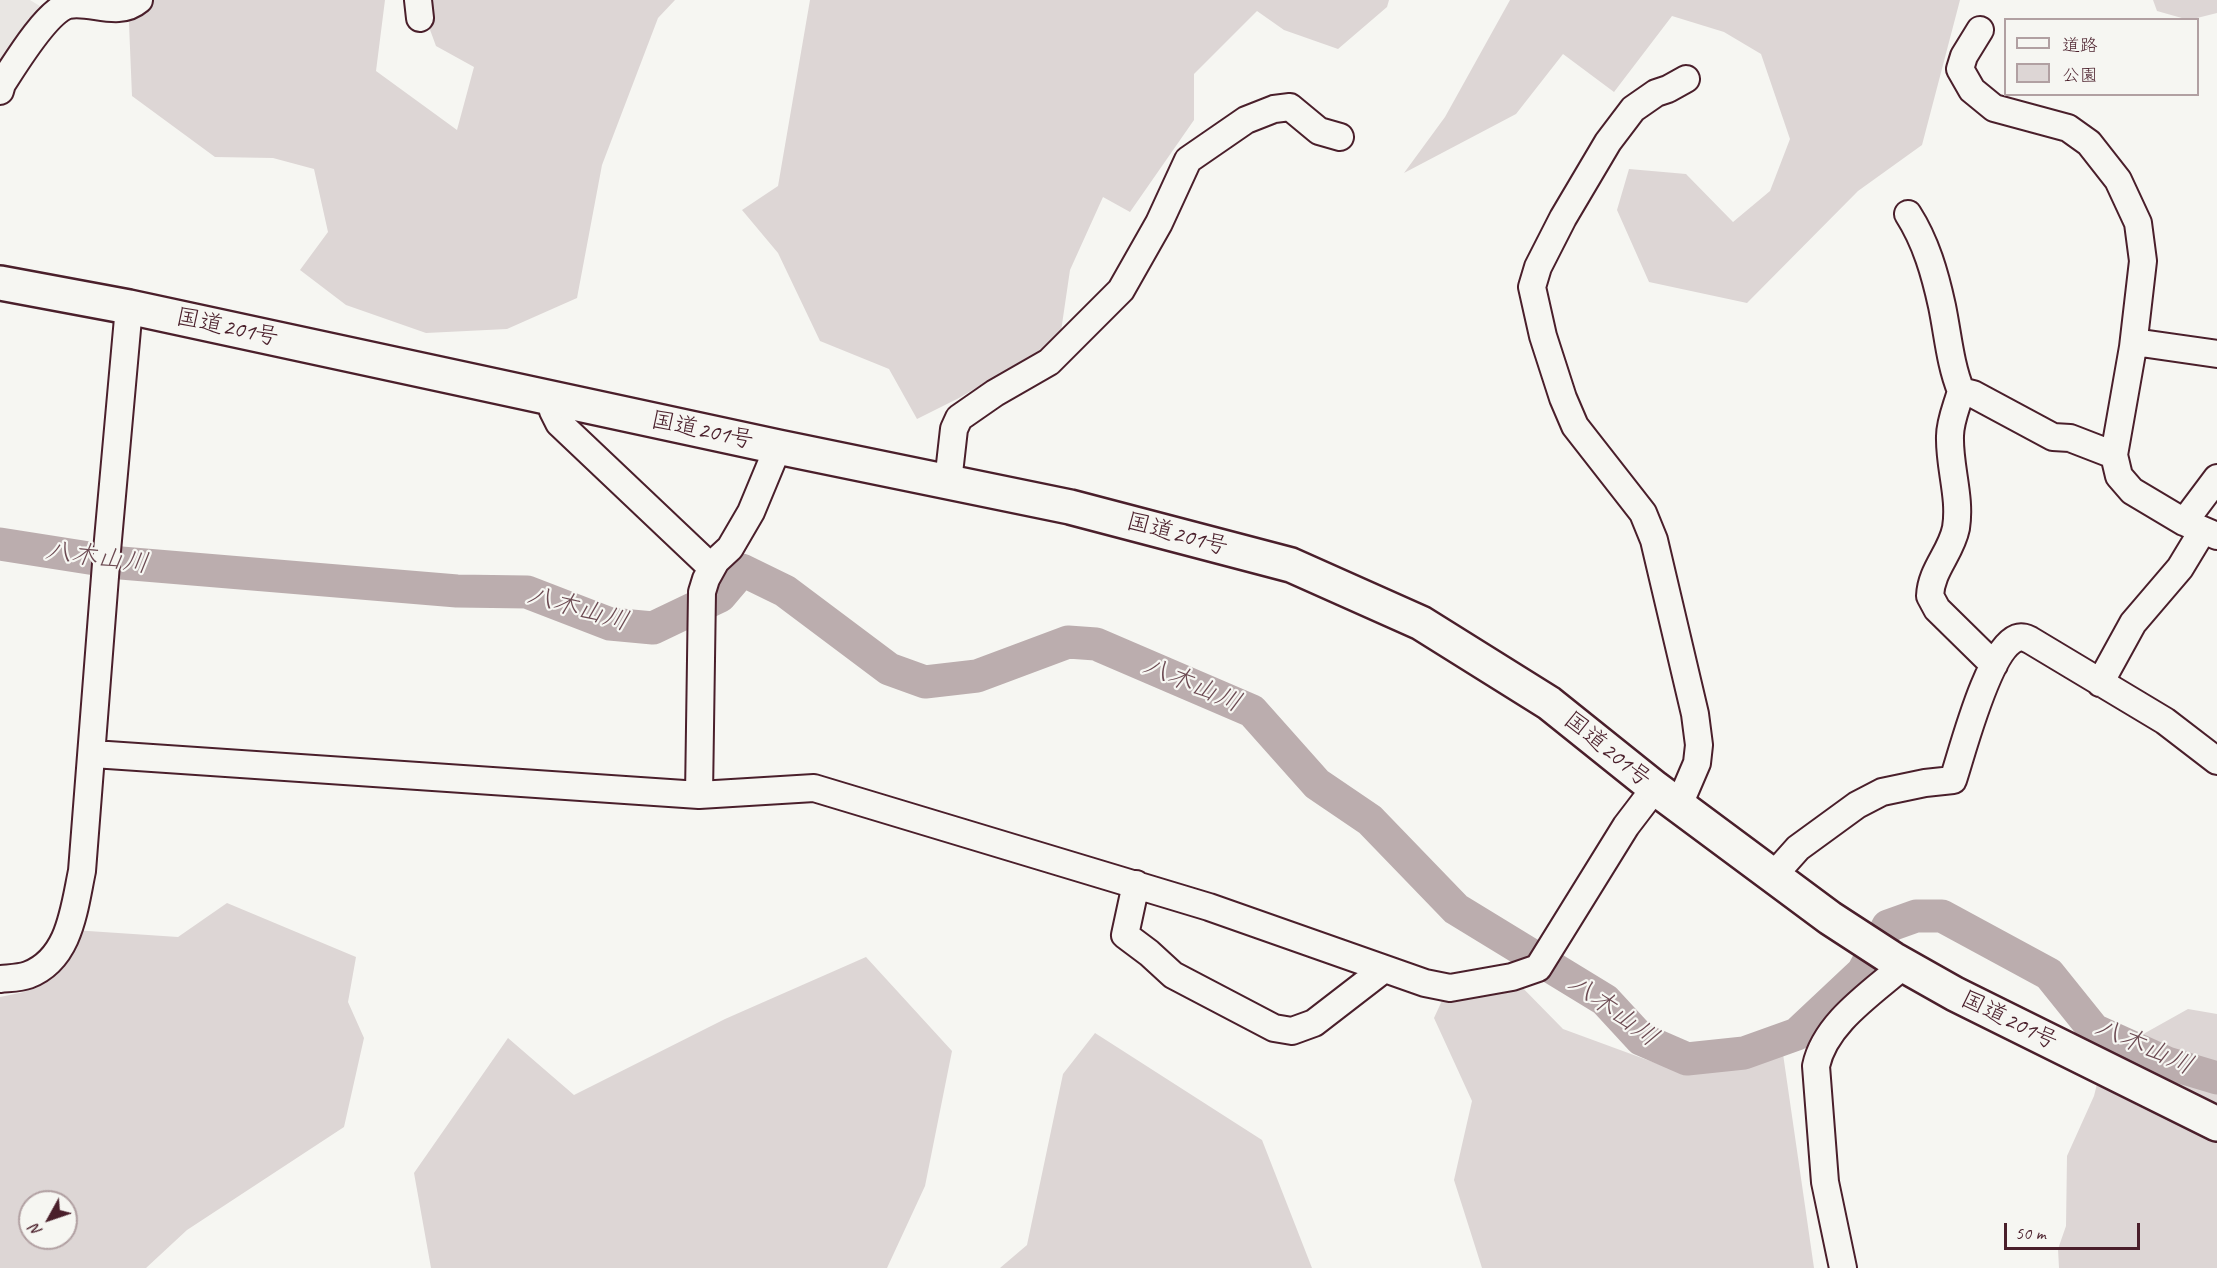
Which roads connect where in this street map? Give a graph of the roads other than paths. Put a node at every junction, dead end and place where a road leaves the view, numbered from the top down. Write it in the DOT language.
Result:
graph roads {
  1 [pos="140,0"];
  2 [pos="1980,30"];
  3 [pos="1686,79"];
  4 [pos="0,91"];
  5 [pos="1340,137"];
  6 [pos="1908,214"];
  7 [pos="0,283"];
  8 [pos="129,307"];
  9 [pos="2134,342"];
  10 [pos="2217,354"];
  11 [pos="1962,392"];
  12 [pos="549,398"];
  13 [pos="778,447"];
  14 [pos="2114,455"];
  15 [pos="2217,478"];
  16 [pos="948,482"];
  17 [pos="2202,530"];
  18 [pos="712,568"];
  19 [pos="1994,665"];
  20 [pos="2100,683"];
  21 [pos="93,754"];
  22 [pos="2217,761"];
  23 [pos="699,795"];
  24 [pos="1667,796"];
  25 [pos="1773,876"];
  26 [pos="1136,884"];
  27 [pos="1899,962"];
  28 [pos="1384,969"];
  29 [pos="0,979"];
  30 [pos="2217,1124"];
  31 [pos="1843,1268"];
  1 -- 4 [label="street"];
  2 -- 9 [label="street"];
  3 -- 24 [label="street"];
  5 -- 16 [label="street"];
  6 -- 11 [label="street"];
  7 -- 8 [label="highway, 国道201号"];
  8 -- 12 [label="highway, 国道201号"];
  8 -- 21 [label="street"];
  9 -- 10 [label="street"];
  9 -- 14 [label="street"];
  11 -- 14 [label="street"];
  11 -- 19 [label="street"];
  12 -- 13 [label="highway, 国道201号"];
  12 -- 18 [label="street"];
  13 -- 16 [label="highway, 国道201号"];
  13 -- 18 [label="street"];
  14 -- 17 [label="street"];
  15 -- 17 [label="street"];
  16 -- 24 [label="highway, 国道201号"];
  17 -- 20 [label="street"];
  18 -- 23 [label="street"];
  19 -- 20 [label="street"];
  19 -- 25 [label="street"];
  20 -- 22 [label="street"];
  21 -- 23 [label="street"];
  21 -- 29 [label="street"];
  23 -- 26 [label="street"];
  24 -- 25 [label="highway, 国道201号"];
  24 -- 28 [label="street"];
  25 -- 27 [label="highway, 国道201号"];
  26 -- 28 [label="street"];
  26 -- 28 [label="street"];
  27 -- 30 [label="highway, 国道201号"];
  27 -- 31 [label="street"];
}
